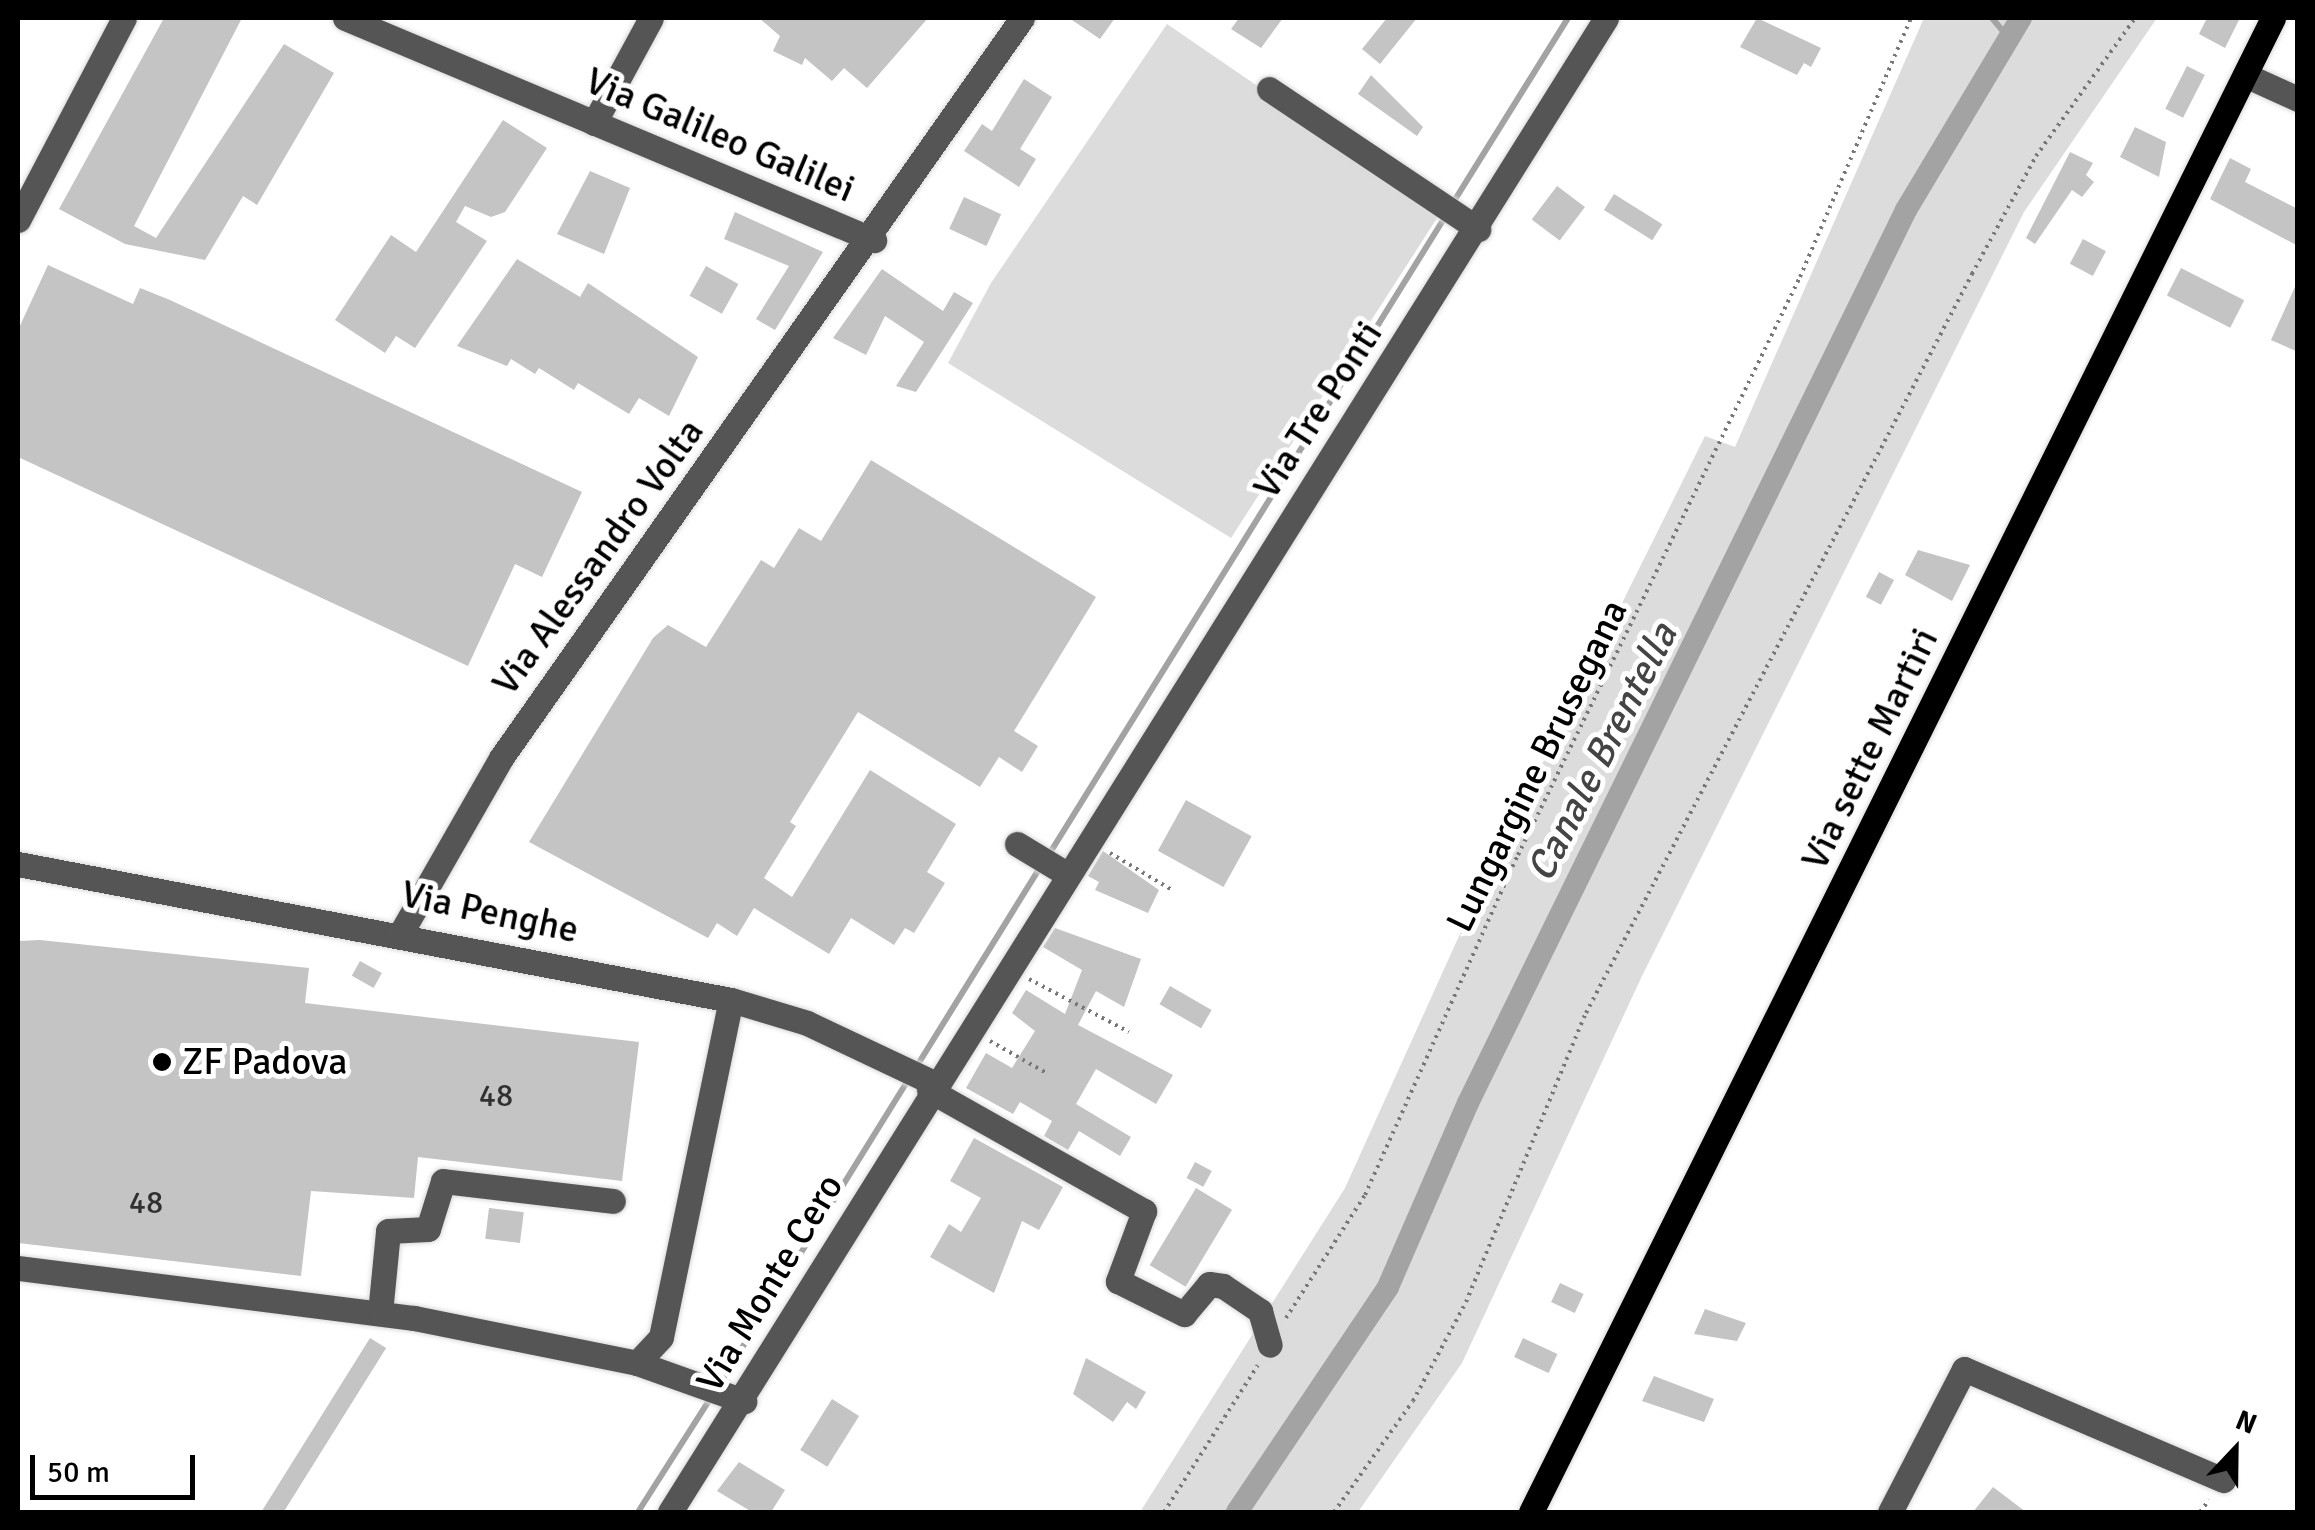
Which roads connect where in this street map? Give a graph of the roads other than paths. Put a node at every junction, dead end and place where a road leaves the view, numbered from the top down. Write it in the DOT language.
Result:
graph roads {
  1 [pos="124,18"];
  2 [pos="346,18"];
  3 [pos="651,18"];
  4 [pos="1022,18"];
  5 [pos="1606,18"];
  6 [pos="2273,18"];
  7 [pos="2245,76"];
  8 [pos="1270,89"];
  9 [pos="2298,99"];
  10 [pos="594,123"];
  11 [pos="18,220"];
  12 [pos="1478,228"];
  13 [pos="874,240"];
  14 [pos="1017,844"];
  15 [pos="18,864"];
  16 [pos="1066,873"];
  17 [pos="402,930"];
  18 [pos="731,1000"];
  19 [pos="932,1086"];
  20 [pos="613,1201"];
  21 [pos="18,1268"];
  22 [pos="380,1313"];
  23 [pos="1270,1345"];
  24 [pos="638,1364"];
  25 [pos="738,1398"];
  26 [pos="2223,1480"];
  27 [pos="670,1512"];
  28 [pos="1530,1512"];
  29 [pos="1890,1512"];
  1 -- 11 [label="street"];
  2 -- 10 [label="street, Via Galileo Galilei"];
  3 -- 10 [label="street"];
  4 -- 13 [label="street, Via Galileo Galilei"];
  5 -- 12 [label="street, Via Tre Ponti"];
  6 -- 7 [label="main road, Via sette Martiri"];
  7 -- 9 [label="street"];
  7 -- 28 [label="main road, Via sette Martiri"];
  8 -- 12 [label="street"];
  10 -- 13 [label="street, Via Galileo Galilei"];
  12 -- 16 [label="street, Via Tre Ponti"];
  13 -- 17 [label="street, Via Alessandro Volta"];
  14 -- 16 [label="street"];
  15 -- 17 [label="street, Via Penghe"];
  16 -- 19 [label="street, Via Tre Ponti"];
  17 -- 18 [label="street, Via Penghe"];
  18 -- 19 [label="street, Via Penghe"];
  18 -- 24 [label="street"];
  19 -- 23 [label="street"];
  19 -- 25 [label="street, Via Monte Cero"];
  20 -- 22 [label="street"];
  21 -- 22 [label="street"];
  22 -- 24 [label="street"];
  24 -- 25 [label="street"];
  25 -- 27 [label="street, Via Monte Cero"];
  26 -- 29 [label="street"];
}
